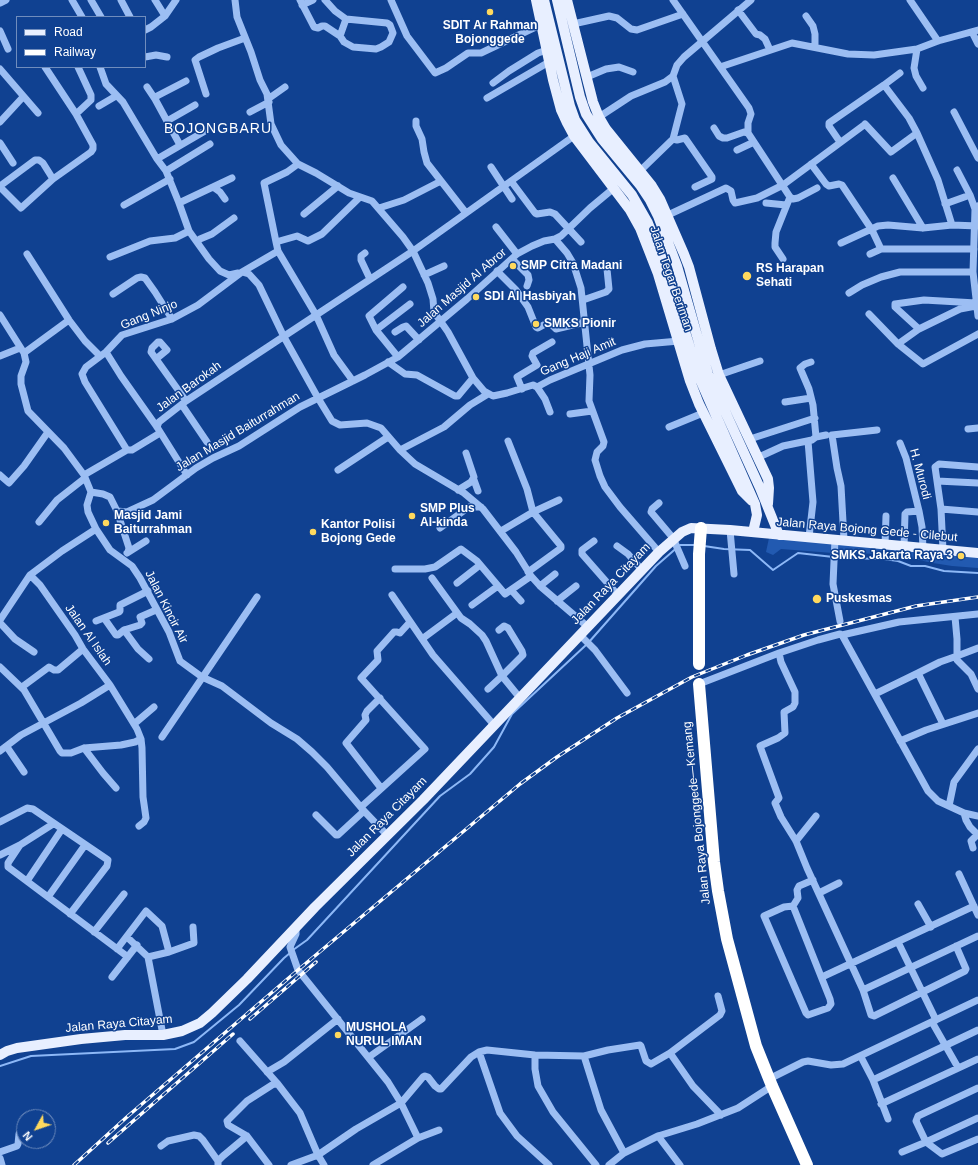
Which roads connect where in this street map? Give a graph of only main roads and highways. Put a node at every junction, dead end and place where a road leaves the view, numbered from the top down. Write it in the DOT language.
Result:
graph roads {
  1 [pos="536,0"];
  2 [pos="544,0"];
  3 [pos="557,0"];
  4 [pos="566,0"];
  5 [pos="619,145"];
  6 [pos="622,163"];
  7 [pos="667,239"];
  8 [pos="656,243"];
  9 [pos="727,392"];
  10 [pos="708,400"];
  11 [pos="755,504"];
  12 [pos="768,508"];
  13 [pos="753,532"];
  14 [pos="701,533"];
  15 [pos="779,535"];
  16 [pos="978,553"];
  17 [pos="699,664"];
  18 [pos="699,684"];
  19 [pos="0,1055"];
  20 [pos="807,1165"];
  1 -- 10 [label="main road, Jalan Tegar Beriman"];
  2 -- 8 [label="main road, Jalan Tegar Beriman"];
  3 -- 6 [label="main road, Jalan Tegar Beriman"];
  4 -- 5 [label="main road, Jalan Tegar Beriman"];
  5 -- 6 [label="main road"];
  5 -- 9 [label="main road, Jalan Tegar Beriman"];
  6 -- 7 [label="main road, Jalan Tegar Beriman"];
  7 -- 8 [label="main road"];
  7 -- 10 [label="main road, Jalan Tegar Beriman"];
  8 -- 10 [label="main road, Jalan Tegar Beriman"];
  9 -- 10 [label="main road"];
  9 -- 12 [label="main road, Jalan Tegar Beriman"];
  10 -- 11 [label="main road, Jalan Tegar Beriman"];
  10 -- 11 [label="main road, Jalan Tegar Beriman"];
  10 -- 12 [label="main road, Jalan Tegar Beriman"];
  11 -- 13 [label="main road, Jalan Tegar Beriman"];
  12 -- 15 [label="main road, Jalan Tegar Beriman"];
  13 -- 14 [label="main road, Jalan Raya Citayam"];
  13 -- 15 [label="main road, Jalan Raya Bojong Gede - Cilebut"];
  14 -- 17 [label="highway"];
  14 -- 19 [label="main road, Jalan Raya Citayam"];
  15 -- 16 [label="main road, Jalan Raya Bojong Gede - Cilebut"];
  18 -- 20 [label="highway, Jalan Raya Bojonggede—Kemang"];
}
